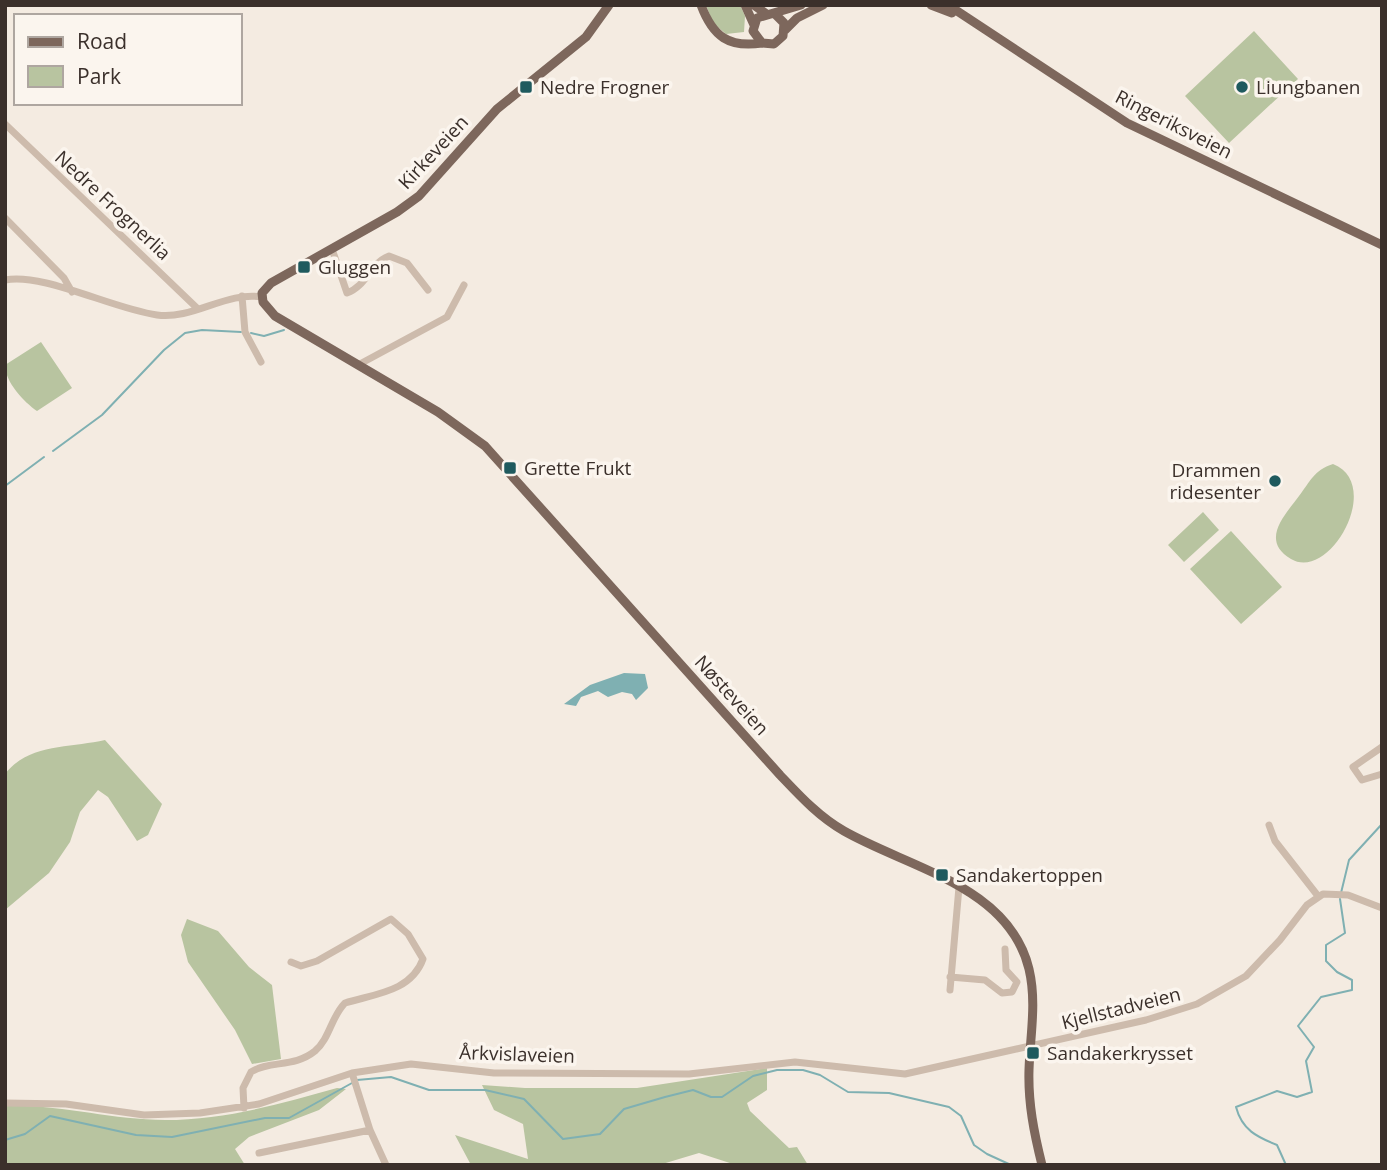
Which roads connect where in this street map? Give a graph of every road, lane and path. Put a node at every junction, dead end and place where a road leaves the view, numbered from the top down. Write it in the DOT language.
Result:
graph roads {
  1 [pos="609,5"];
  2 [pos="701,5"];
  3 [pos="745,5"];
  4 [pos="754,5"];
  5 [pos="801,5"];
  6 [pos="823,5"];
  7 [pos="931,5"];
  8 [pos="948,5"];
  9 [pos="770,14"];
  10 [pos="962,15"];
  11 [pos="753,28"];
  12 [pos="785,30"];
  13 [pos="722,37"];
  14 [pos="762,43"];
  15 [pos="5,124"];
  16 [pos="5,218"];
  17 [pos="1382,245"];
  18 [pos="332,249"];
  19 [pos="5,280"];
  20 [pos="464,285"];
  21 [pos="428,290"];
  22 [pos="72,292"];
  23 [pos="242,296"];
  24 [pos="262,300"];
  25 [pos="198,309"];
  26 [pos="261,362"];
  27 [pos="358,365"];
  28 [pos="1382,747"];
  29 [pos="1382,774"];
  30 [pos="1269,825"];
  31 [pos="959,887"];
  32 [pos="1318,896"];
  33 [pos="1382,908"];
  34 [pos="1005,949"];
  35 [pos="291,962"];
  36 [pos="950,977"];
  37 [pos="950,990"];
  38 [pos="1031,1046"];
  39 [pos="353,1078"];
  40 [pos="5,1103"];
  41 [pos="244,1108"];
  42 [pos="370,1130"];
  43 [pos="259,1153"];
  44 [pos="386,1165"];
  45 [pos="1042,1165"];
  1 -- 18 [label="main road, Kirkeveien"];
  2 -- 13 [label="main road"];
  3 -- 11 [label="main road"];
  4 -- 9 [label="main road"];
  5 -- 9 [label="main road"];
  6 -- 12 [label="main road"];
  7 -- 10 [label="main road, Ringeriksveien"];
  8 -- 10 [label="main road, Ringeriksveien"];
  9 -- 11 [label="main road"];
  9 -- 12 [label="main road"];
  10 -- 17 [label="main road, Ringeriksveien"];
  11 -- 13 [label="main road"];
  11 -- 14 [label="main road"];
  12 -- 14 [label="main road"];
  13 -- 14 [label="main road"];
  15 -- 25 [label="street, Nedre Frognerlia"];
  16 -- 22 [label="street"];
  18 -- 21 [label="street"];
  18 -- 24 [label="main road, Kirkeveien"];
  19 -- 22 [label="street"];
  20 -- 27 [label="street"];
  22 -- 25 [label="street"];
  23 -- 24 [label="street"];
  23 -- 25 [label="street"];
  23 -- 26 [label="street"];
  24 -- 27 [label="main road, Nøsteveien"];
  27 -- 31 [label="main road, Nøsteveien"];
  28 -- 29 [label="street"];
  30 -- 32 [label="street"];
  31 -- 36 [label="street"];
  31 -- 38 [label="main road, Nøsteveien"];
  32 -- 33 [label="street"];
  32 -- 38 [label="street, Kjellstadveien"];
  34 -- 36 [label="street"];
  35 -- 41 [label="street"];
  36 -- 37 [label="street"];
  38 -- 39 [label="street, Årkvislaveien"];
  38 -- 45 [label="main road, Nøsteveien"];
  39 -- 41 [label="street, Årkvislaveien"];
  39 -- 42 [label="street"];
  40 -- 41 [label="street, Årkvislaveien"];
  42 -- 43 [label="street"];
  42 -- 44 [label="street"];
}
